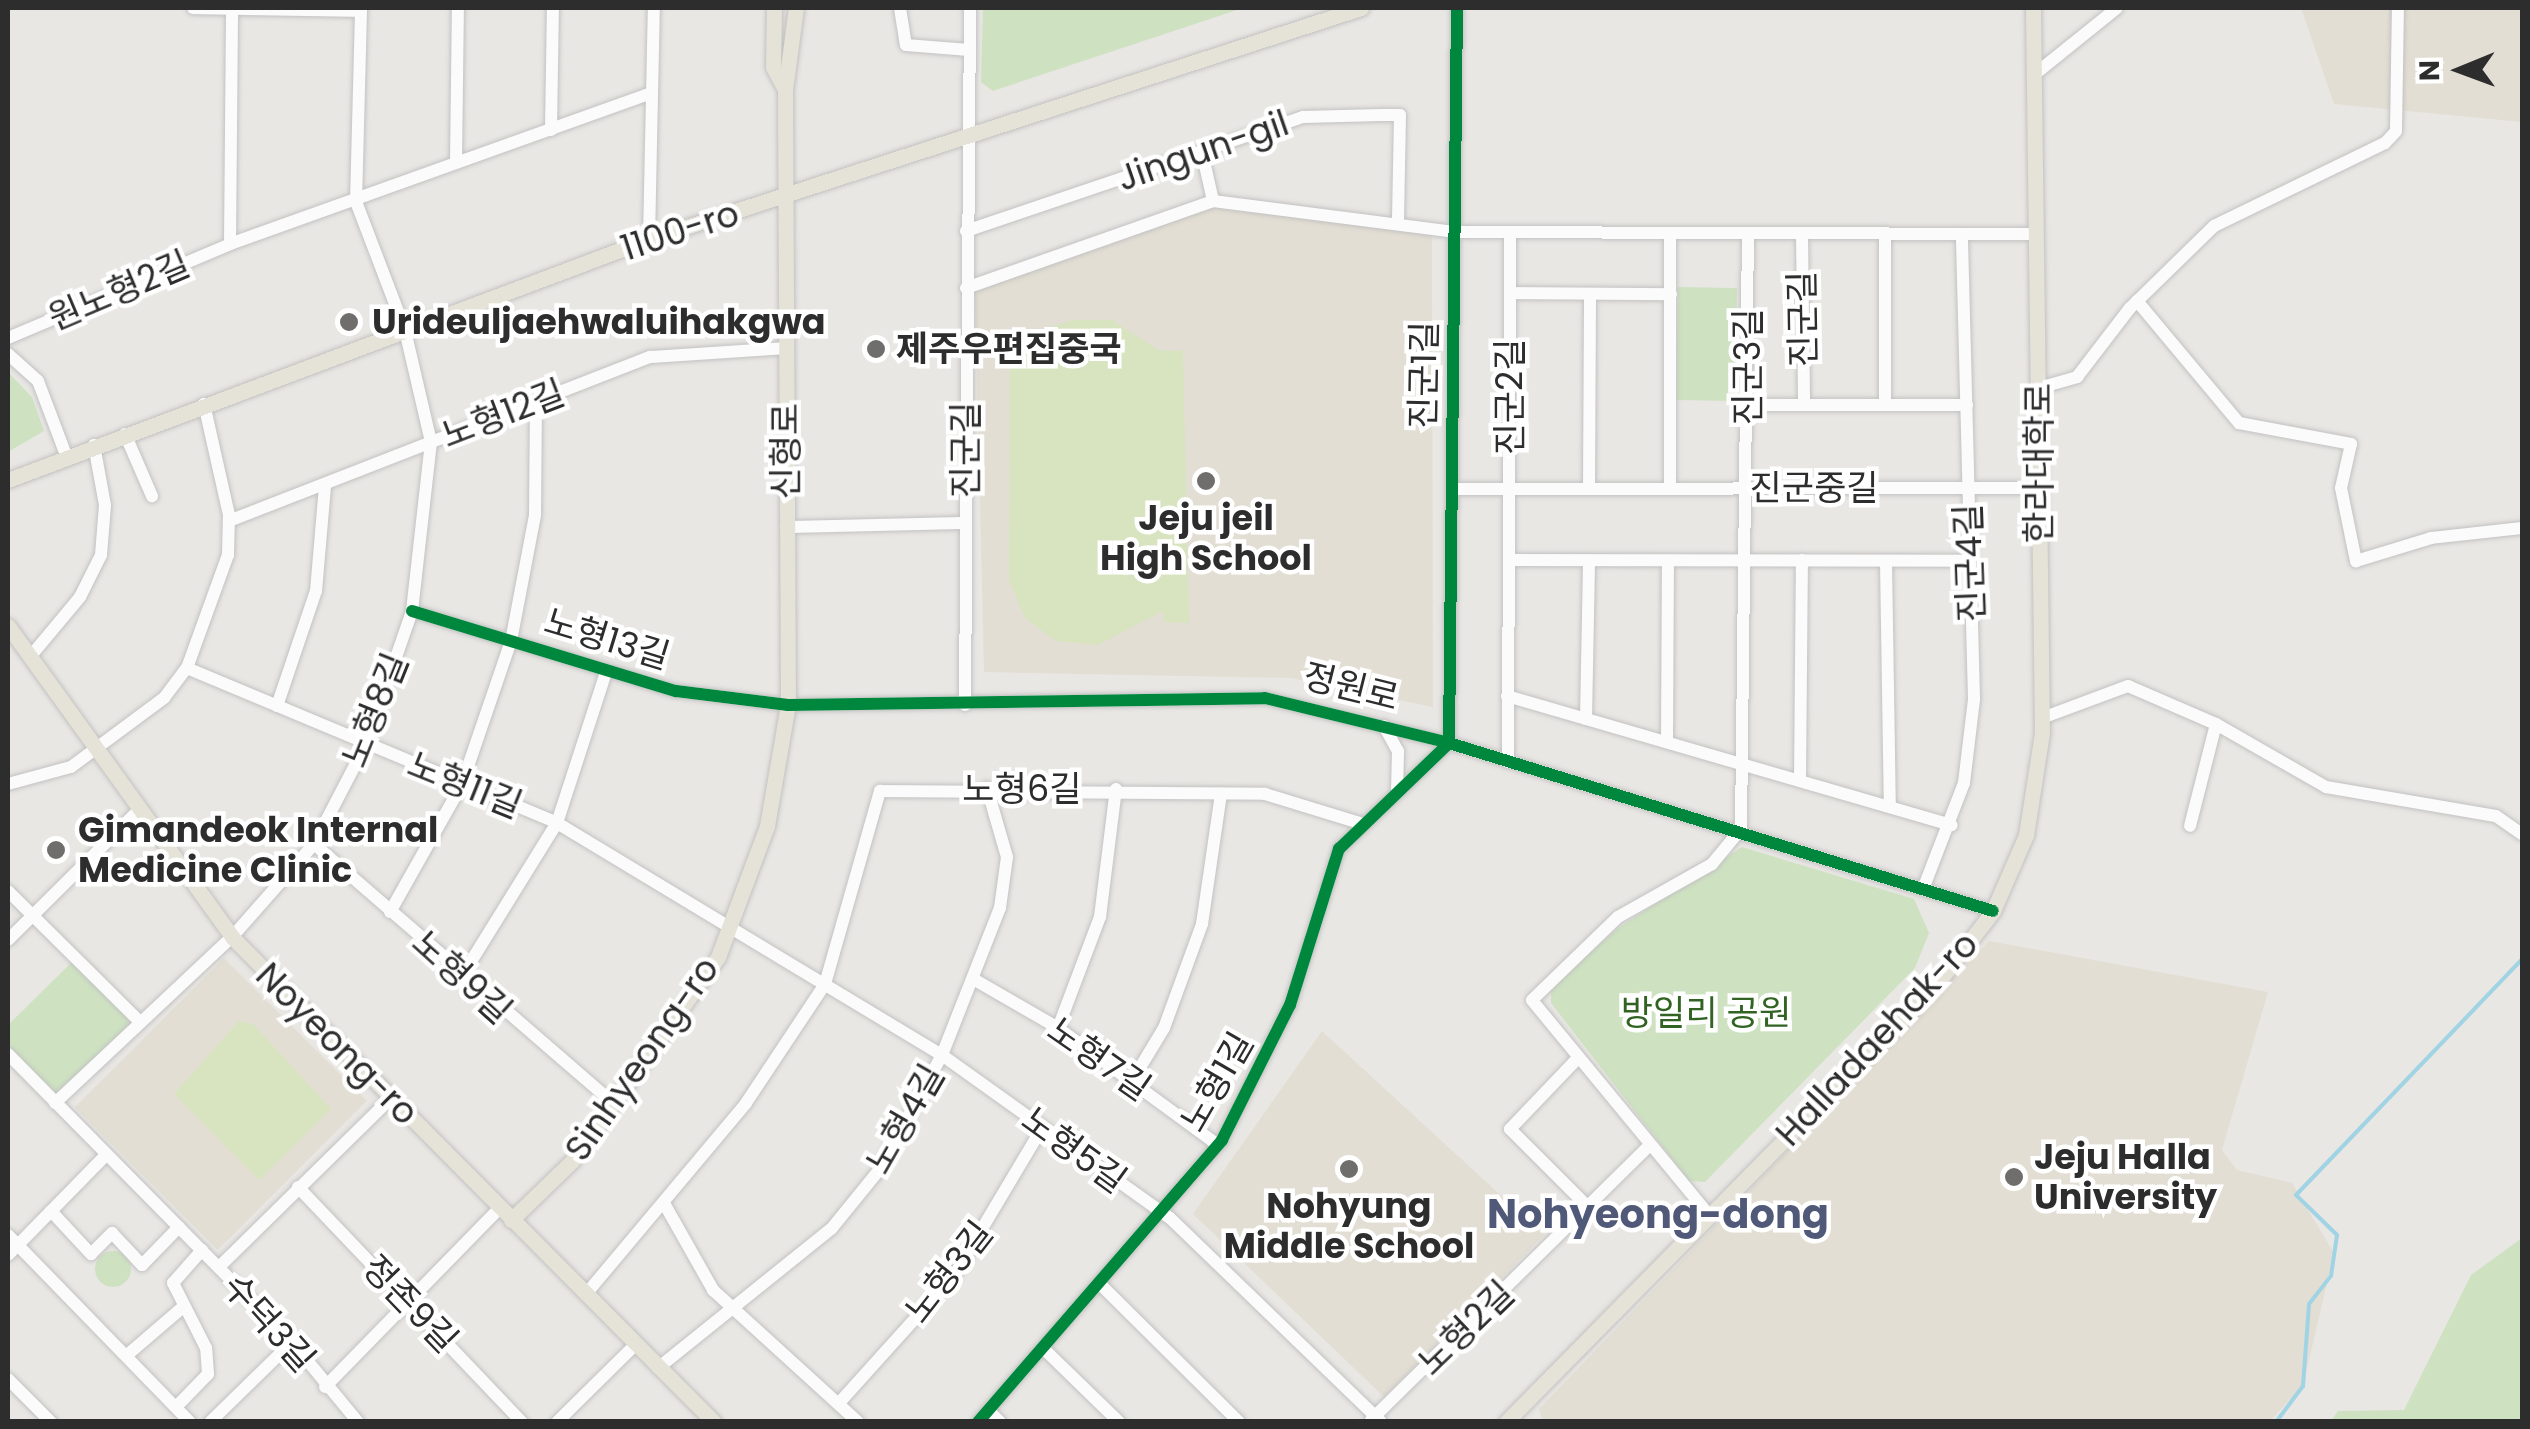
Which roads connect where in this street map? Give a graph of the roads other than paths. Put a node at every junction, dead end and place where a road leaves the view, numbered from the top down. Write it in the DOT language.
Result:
graph roads {
  1 [pos="193,8"];
  2 [pos="458,8"];
  3 [pos="553,8"];
  4 [pos="654,8"];
  5 [pos="774,8"];
  6 [pos="796,8"];
  7 [pos="900,8"];
  8 [pos="970,8"];
  9 [pos="1361,8"];
  10 [pos="1457,8"];
  11 [pos="2033,8"];
  12 [pos="2118,8"];
  13 [pos="2398,8"];
  14 [pos="232,9"];
  15 [pos="361,10"];
  16 [pos="969,50"];
  17 [pos="2035,74"];
  18 [pos="785,90"];
  19 [pos="652,93"];
  20 [pos="551,130"];
  21 [pos="968,135"];
  22 [pos="1202,152"];
  23 [pos="456,163"];
  24 [pos="788,197"];
  25 [pos="1212,201"];
  26 [pos="356,202"];
  27 [pos="1398,224"];
  28 [pos="966,230"];
  29 [pos="1456,232"];
  30 [pos="1510,233"];
  31 [pos="1670,234"];
  32 [pos="1748,234"];
  33 [pos="1802,234"];
  34 [pos="1885,234"];
  35 [pos="1962,234"];
  36 [pos="2037,234"];
  37 [pos="649,238"];
  38 [pos="230,244"];
  39 [pos="966,288"];
  40 [pos="1510,294"];
  41 [pos="1590,294"];
  42 [pos="1671,294"];
  43 [pos="2136,301"];
  44 [pos="405,330"];
  45 [pos="8,338"];
  46 [pos="785,348"];
  47 [pos="8,354"];
  48 [pos="2039,388"];
  49 [pos="536,401"];
  50 [pos="204,404"];
  51 [pos="1967,404"];
  52 [pos="1749,405"];
  53 [pos="1804,405"];
  54 [pos="1886,405"];
  55 [pos="125,434"];
  56 [pos="432,442"];
  57 [pos="94,445"];
  58 [pos="66,456"];
  59 [pos="8,480"];
  60 [pos="325,486"];
  61 [pos="1670,486"];
  62 [pos="1748,488"];
  63 [pos="2038,488"];
  64 [pos="1452,489"];
  65 [pos="1588,489"];
  66 [pos="1967,489"];
  67 [pos="1510,490"];
  68 [pos="152,496"];
  69 [pos="229,521"];
  70 [pos="966,523"];
  71 [pos="786,526"];
  72 [pos="2522,528"];
  73 [pos="1509,560"];
  74 [pos="1748,560"];
  75 [pos="1802,560"];
  76 [pos="1668,561"];
  77 [pos="1970,561"];
  78 [pos="1588,562"];
  79 [pos="1886,562"];
  80 [pos="412,611"];
  81 [pos="8,626"];
  82 [pos="511,641"];
  83 [pos="30,657"];
  84 [pos="187,668"];
  85 [pos="606,672"];
  86 [pos="1507,696"];
  87 [pos="788,705"];
  88 [pos="965,705"];
  89 [pos="277,706"];
  90 [pos="1586,718"];
  91 [pos="2042,718"];
  92 [pos="2216,724"];
  93 [pos="1384,726"];
  94 [pos="1667,742"];
  95 [pos="1448,743"];
  96 [pos="366,744"];
  97 [pos="94,750"];
  98 [pos="1508,762"];
  99 [pos="1745,765"];
  100 [pos="1800,781"];
  101 [pos="8,784"];
  102 [pos="462,784"];
  103 [pos="987,788"];
  104 [pos="1116,789"];
  105 [pos="1397,791"];
  106 [pos="1221,793"];
  107 [pos="1890,805"];
  108 [pos="138,811"];
  109 [pos="557,823"];
  110 [pos="1360,823"];
  111 [pos="1952,825"];
  112 [pos="2190,826"];
  113 [pos="1741,830"];
  114 [pos="2522,834"];
  115 [pos="314,844"];
  116 [pos="1925,884"];
  117 [pos="8,890"];
  118 [pos="1993,911"];
  119 [pos="390,912"];
  120 [pos="32,916"];
  121 [pos="728,931"];
  122 [pos="232,938"];
  123 [pos="8,940"];
  124 [pos="462,976"];
  125 [pos="975,980"];
  126 [pos="825,984"];
  127 [pos="139,1021"];
  128 [pos="1058,1028"];
  129 [pos="8,1054"];
  130 [pos="942,1055"];
  131 [pos="1577,1058"];
  132 [pos="1132,1081"];
  133 [pos="391,1098"];
  134 [pos="55,1103"];
  135 [pos="615,1104"];
  136 [pos="1042,1128"];
  137 [pos="1218,1146"];
  138 [pos="1647,1148"];
  139 [pos="106,1155"];
  140 [pos="298,1187"];
  141 [pos="665,1205"];
  142 [pos="1588,1207"];
  143 [pos="51,1211"];
  144 [pos="505,1215"];
  145 [pos="1709,1215"];
  146 [pos="1166,1216"];
  147 [pos="179,1228"];
  148 [pos="11,1245"];
  149 [pos="202,1250"];
  150 [pos="219,1267"];
  151 [pos="1103,1286"];
  152 [pos="586,1294"];
  153 [pos="409,1303"];
  154 [pos="182,1307"];
  155 [pos="737,1311"];
  156 [pos="292,1342"];
  157 [pos="636,1344"];
  158 [pos="1046,1351"];
  159 [pos="126,1356"];
  160 [pos="658,1368"];
  161 [pos="8,1379"];
  162 [pos="325,1387"];
  163 [pos="839,1403"];
  164 [pos="176,1407"];
  165 [pos="989,1410"];
  166 [pos="1375,1420"];
  167 [pos="51,1422"];
  168 [pos="190,1422"];
  169 [pos="210,1422"];
  170 [pos="358,1422"];
  171 [pos="522,1422"];
  172 [pos="557,1422"];
  173 [pos="714,1422"];
  174 [pos="858,1422"];
  175 [pos="978,1422"];
  176 [pos="1000,1422"];
  177 [pos="1119,1422"];
  178 [pos="1239,1422"];
  179 [pos="1506,1422"];
  1 -- 14 [label="street"];
  2 -- 23 [label="street"];
  3 -- 20 [label="street"];
  4 -- 19 [label="street"];
  5 -- 18 [label="main road"];
  6 -- 18 [label="main road"];
  7 -- 16 [label="street"];
  8 -- 16 [label="street, 진군길"];
  9 -- 21 [label="main road, 1100-ro"];
  10 -- 29 [label="street, 진군1길"];
  11 -- 17 [label="main road, 한라대학로"];
  12 -- 17 [label="street"];
  13 -- 43 [label="street"];
  14 -- 15 [label="street"];
  14 -- 38 [label="street, 원노형2길"];
  15 -- 26 [label="street"];
  16 -- 21 [label="street, 진군길"];
  17 -- 36 [label="main road, 한라대학로"];
  18 -- 24 [label="main road, 신형로"];
  19 -- 20 [label="street, 원노형2길"];
  19 -- 37 [label="street"];
  20 -- 23 [label="street, 원노형2길"];
  21 -- 24 [label="main road, 1100-ro"];
  21 -- 28 [label="street, 진군길"];
  22 -- 25 [label="street"];
  22 -- 27 [label="street, Jingun-gil"];
  22 -- 28 [label="street, Jingun-gil"];
  23 -- 26 [label="street, 원노형2길"];
  24 -- 37 [label="main road, 1100-ro"];
  24 -- 46 [label="main road, 신형로"];
  25 -- 27 [label="street, Jingun-gil"];
  25 -- 39 [label="street, Jingun-gil"];
  26 -- 38 [label="street, 원노형2길"];
  26 -- 44 [label="street, 노형8길"];
  27 -- 29 [label="street, Jingun-gil"];
  28 -- 39 [label="street, 진군길"];
  29 -- 30 [label="street, Jingun-gil"];
  29 -- 64 [label="street, 진군1길"];
  30 -- 31 [label="street, 진군길"];
  30 -- 40 [label="street, 진군2길"];
  31 -- 32 [label="street, 진군길"];
  31 -- 42 [label="street"];
  32 -- 33 [label="street, 진군길"];
  32 -- 52 [label="street, 진군3길"];
  33 -- 34 [label="street, 진군길"];
  33 -- 53 [label="street, 진군길"];
  34 -- 35 [label="street, 진군길"];
  34 -- 54 [label="street"];
  35 -- 36 [label="street, 진군길"];
  35 -- 51 [label="street, 진군4길"];
  36 -- 48 [label="main road, 한라대학로"];
  37 -- 44 [label="main road, 1100-ro"];
  38 -- 45 [label="street, 원노형2길"];
  39 -- 70 [label="street, 진군길"];
  40 -- 41 [label="street"];
  40 -- 67 [label="street, 진군2길"];
  41 -- 42 [label="street"];
  41 -- 65 [label="street"];
  42 -- 61 [label="street"];
  43 -- 48 [label="street"];
  43 -- 72 [label="street"];
  44 -- 50 [label="main road, 1100-ro"];
  44 -- 56 [label="street, 노형8길"];
  46 -- 49 [label="street, 노형12길"];
  46 -- 71 [label="main road, 신형로"];
  47 -- 58 [label="street"];
  48 -- 63 [label="main road, 한라대학로"];
  49 -- 56 [label="street, 노형12길"];
  49 -- 82 [label="street"];
  50 -- 55 [label="main road, 1100-ro"];
  50 -- 69 [label="street"];
  51 -- 54 [label="street"];
  51 -- 66 [label="street, 진군4길"];
  52 -- 53 [label="street"];
  52 -- 62 [label="street, 진군3길"];
  53 -- 54 [label="street"];
  55 -- 57 [label="main road, 1100-ro"];
  55 -- 68 [label="street"];
  56 -- 60 [label="street, 노형12길"];
  56 -- 80 [label="street, 노형8길"];
  57 -- 58 [label="main road, 1100-ro"];
  57 -- 83 [label="street"];
  58 -- 59 [label="main road, 1100-ro"];
  60 -- 69 [label="street, 노형12길"];
  60 -- 89 [label="street"];
  61 -- 62 [label="street, 진군중길"];
  61 -- 65 [label="street, 진군중길"];
  62 -- 66 [label="street, 진군중길"];
  62 -- 74 [label="street, 진군3길"];
  63 -- 66 [label="street, 진군중길"];
  63 -- 91 [label="main road, 한라대학로"];
  64 -- 67 [label="street, 진군중길"];
  64 -- 95 [label="street, 진군1길"];
  65 -- 67 [label="street, 진군중길"];
  66 -- 77 [label="street, 진군4길"];
  67 -- 73 [label="street, 진군2길"];
  69 -- 84 [label="street"];
  70 -- 71 [label="street"];
  70 -- 88 [label="street, 진군길"];
  71 -- 87 [label="main road, 신형로"];
  73 -- 78 [label="street"];
  73 -- 86 [label="street, 진군2길"];
  74 -- 75 [label="street"];
  74 -- 76 [label="street"];
  74 -- 99 [label="street, 진군3길"];
  75 -- 79 [label="street"];
  75 -- 100 [label="street"];
  76 -- 78 [label="street"];
  76 -- 94 [label="street"];
  77 -- 79 [label="street"];
  77 -- 111 [label="street, 진군4길"];
  78 -- 90 [label="street"];
  79 -- 107 [label="street"];
  80 -- 82 [label="street, 노형13길"];
  80 -- 96 [label="street, 노형8길"];
  81 -- 83 [label="main road, Noyeong-ro"];
  82 -- 85 [label="street, 노형13길"];
  82 -- 102 [label="street"];
  83 -- 97 [label="main road, Noyeong-ro"];
  84 -- 89 [label="street, 노형11길"];
  84 -- 97 [label="street"];
  85 -- 87 [label="street, 노형13길"];
  85 -- 109 [label="street"];
  86 -- 90 [label="street"];
  86 -- 98 [label="street, 진군2길"];
  87 -- 88 [label="street, 정원로"];
  87 -- 121 [label="main road, Sinhyeong-ro"];
  88 -- 93 [label="street, 정원로"];
  89 -- 96 [label="street, 노형11길"];
  90 -- 94 [label="street"];
  91 -- 92 [label="street"];
  91 -- 118 [label="main road, 한라대학로"];
  92 -- 112 [label="street"];
  92 -- 114 [label="street"];
  93 -- 95 [label="street, 정원로"];
  93 -- 105 [label="street"];
  94 -- 99 [label="street"];
  95 -- 98 [label="street, 정원로"];
  95 -- 105 [label="street, 노형1길"];
  96 -- 102 [label="street, 노형11길"];
  96 -- 115 [label="street, 노형8길"];
  97 -- 101 [label="street"];
  97 -- 108 [label="main road, Noyeong-ro"];
  98 -- 113 [label="street, 정원로"];
  99 -- 100 [label="street"];
  99 -- 113 [label="street, 진군3길"];
  100 -- 107 [label="street"];
  102 -- 109 [label="street, 노형11길"];
  102 -- 119 [label="street"];
  103 -- 104 [label="street, 노형6길"];
  103 -- 125 [label="street, 노형4길"];
  103 -- 126 [label="street, 노형6길"];
  104 -- 106 [label="street, 노형6길"];
  104 -- 128 [label="street"];
  105 -- 110 [label="street, 노형1길"];
  106 -- 110 [label="street, 노형6길"];
  106 -- 132 [label="street"];
  107 -- 111 [label="street"];
  108 -- 120 [label="street"];
  108 -- 122 [label="main road, Noyeong-ro"];
  109 -- 121 [label="street, 노형11길"];
  109 -- 124 [label="street"];
  110 -- 137 [label="street, 노형1길"];
  111 -- 116 [label="street, 진군4길"];
  113 -- 116 [label="street, 정원로"];
  113 -- 131 [label="street"];
  115 -- 119 [label="street, 노형9길"];
  115 -- 122 [label="street, 노형8길"];
  116 -- 118 [label="street, 정원로"];
  117 -- 120 [label="street"];
  118 -- 145 [label="main road, Halladaehak-ro"];
  119 -- 124 [label="street, 노형9길"];
  120 -- 123 [label="street"];
  120 -- 127 [label="street"];
  121 -- 126 [label="street, 노형5길"];
  121 -- 135 [label="main road, Sinhyeong-ro"];
  122 -- 127 [label="street, 노형8길"];
  122 -- 133 [label="main road, Noyeong-ro"];
  124 -- 135 [label="street, 노형9길"];
  125 -- 128 [label="street, 노형7길"];
  125 -- 130 [label="street, 노형4길"];
  126 -- 130 [label="street, 노형5길"];
  126 -- 141 [label="street"];
  127 -- 134 [label="street, 노형8길"];
  128 -- 132 [label="street, 노형7길"];
  129 -- 134 [label="street, 수덕3길"];
  130 -- 136 [label="street, 노형5길"];
  130 -- 155 [label="street, 노형4길"];
  131 -- 138 [label="street"];
  131 -- 142 [label="street"];
  132 -- 137 [label="street, 노형7길"];
  133 -- 140 [label="street"];
  133 -- 144 [label="main road, Noyeong-ro"];
  134 -- 139 [label="street, 수덕3길"];
  135 -- 144 [label="main road, Sinhyeong-ro"];
  136 -- 146 [label="street, 노형5길"];
  136 -- 163 [label="street, 노형3길"];
  137 -- 146 [label="street, 노형1길"];
  138 -- 142 [label="street, 노형2길"];
  138 -- 145 [label="street"];
  139 -- 143 [label="street"];
  139 -- 147 [label="street, 수덕3길"];
  140 -- 150 [label="street"];
  140 -- 153 [label="street, 정존9길"];
  141 -- 152 [label="street"];
  141 -- 155 [label="street"];
  142 -- 166 [label="street, 노형2길"];
  143 -- 147 [label="street"];
  143 -- 148 [label="street"];
  144 -- 152 [label="main road, Noyeong-ro"];
  144 -- 153 [label="street"];
  145 -- 179 [label="main road, Halladaehak-ro"];
  146 -- 151 [label="street, 노형1길"];
  146 -- 166 [label="street, 노형5길"];
  147 -- 149 [label="street, 수덕3길"];
  148 -- 159 [label="street"];
  149 -- 150 [label="street, 수덕3길"];
  149 -- 154 [label="street"];
  150 -- 156 [label="street, 수덕3길"];
  151 -- 158 [label="street, 노형1길"];
  151 -- 178 [label="street"];
  152 -- 157 [label="main road, Noyeong-ro"];
  153 -- 162 [label="street"];
  153 -- 171 [label="street, 정존9길"];
  154 -- 159 [label="street"];
  154 -- 164 [label="street"];
  155 -- 160 [label="street, 노형4길"];
  155 -- 163 [label="street"];
  156 -- 162 [label="street, 수덕3길"];
  156 -- 169 [label="street"];
  157 -- 160 [label="main road, Noyeong-ro"];
  157 -- 172 [label="street"];
  158 -- 165 [label="street, 노형1길"];
  158 -- 177 [label="street"];
  159 -- 164 [label="street"];
  160 -- 173 [label="main road, Noyeong-ro"];
  161 -- 167 [label="street"];
  162 -- 170 [label="street, 수덕3길"];
  163 -- 174 [label="street"];
  164 -- 168 [label="street"];
  165 -- 175 [label="street, 노형1길"];
  165 -- 176 [label="street"];
}
